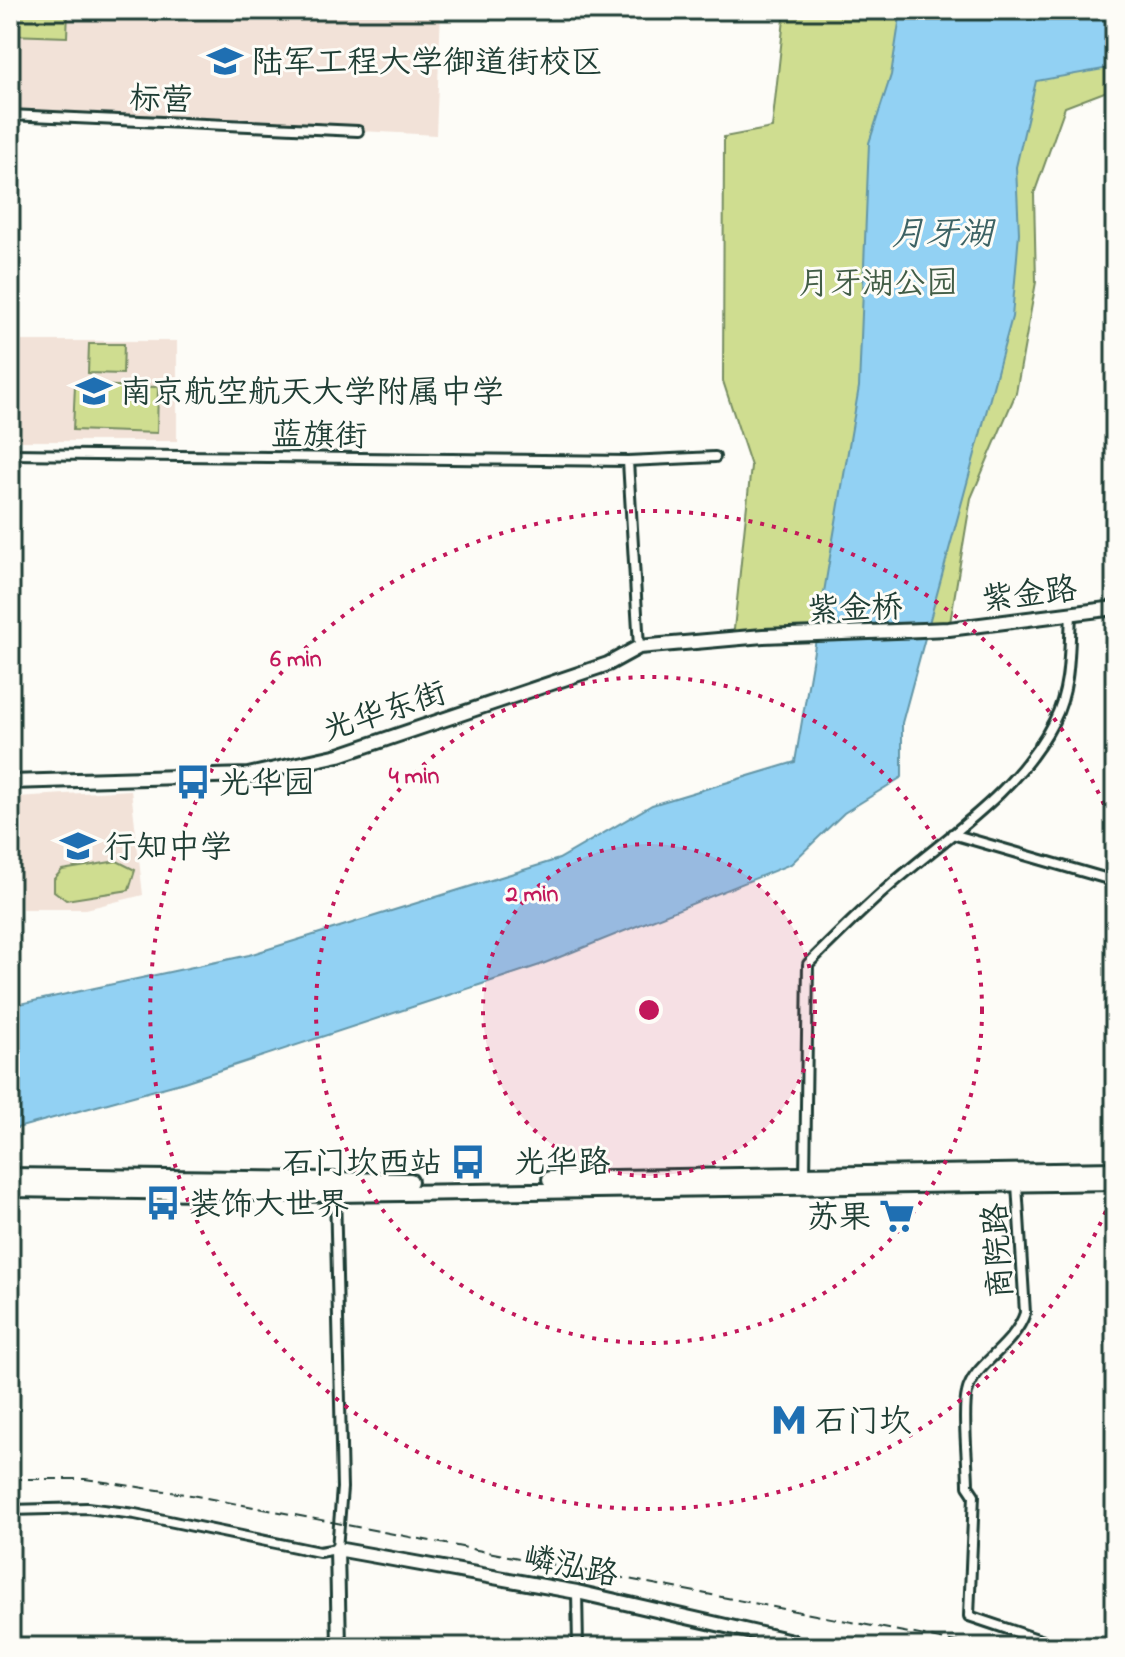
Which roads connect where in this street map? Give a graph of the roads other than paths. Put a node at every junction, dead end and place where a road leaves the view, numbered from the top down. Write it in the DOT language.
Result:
graph roads {
  1 [pos="10,115"];
  2 [pos="358,131"];
  3 [pos="10,454"];
  4 [pos="715,457"];
  5 [pos="628,461"];
  6 [pos="1115,608"];
  7 [pos="1071,614"];
  8 [pos="949,629"];
  9 [pos="763,636"];
  10 [pos="639,647"];
  11 [pos="10,782"];
  12 [pos="952,834"];
  13 [pos="1115,881"];
  14 [pos="1115,1170"];
  15 [pos="10,1176"];
  16 [pos="805,1182"];
  17 [pos="1115,1182"];
  18 [pos="1017,1184"];
  19 [pos="334,1188"];
  20 [pos="10,1189"];
  21 [pos="10,1510"];
  22 [pos="337,1549"];
  23 [pos="577,1592"];
  24 [pos="792,1644"];
  25 [pos="339,1647"];
  26 [pos="578,1647"];
  27 [pos="812,1647"];
  28 [pos="1061,1647"];
  1 -- 2 [label="street, 标营"];
  3 -- 5 [label="street, 蓝旗街"];
  4 -- 5 [label="street, 蓝旗街"];
  5 -- 10 [label="street"];
  6 -- 7 [label="street, 紫金路"];
  7 -- 8 [label="street, 紫金路"];
  7 -- 12 [label="street"];
  8 -- 9 [label="street, 紫金桥"];
  9 -- 10 [label="street, 光华东街"];
  10 -- 11 [label="street, 光华东街"];
  12 -- 13 [label="street"];
  12 -- 16 [label="street"];
  14 -- 16 [label="main road, 光华路"];
  15 -- 19 [label="main road, 光华路"];
  16 -- 18 [label="main road, 光华路"];
  16 -- 19 [label="main road, 光华路"];
  17 -- 18 [label="main road, 光华路"];
  18 -- 28 [label="street, 商院路"];
  19 -- 20 [label="main road, 光华路"];
  19 -- 22 [label="street"];
  21 -- 22 [label="street"];
  22 -- 23 [label="street, 嶙泓路"];
  22 -- 25 [label="street"];
  23 -- 24 [label="street, 嶙泓路"];
  23 -- 26 [label="street"];
  24 -- 27 [label="street"];
}
